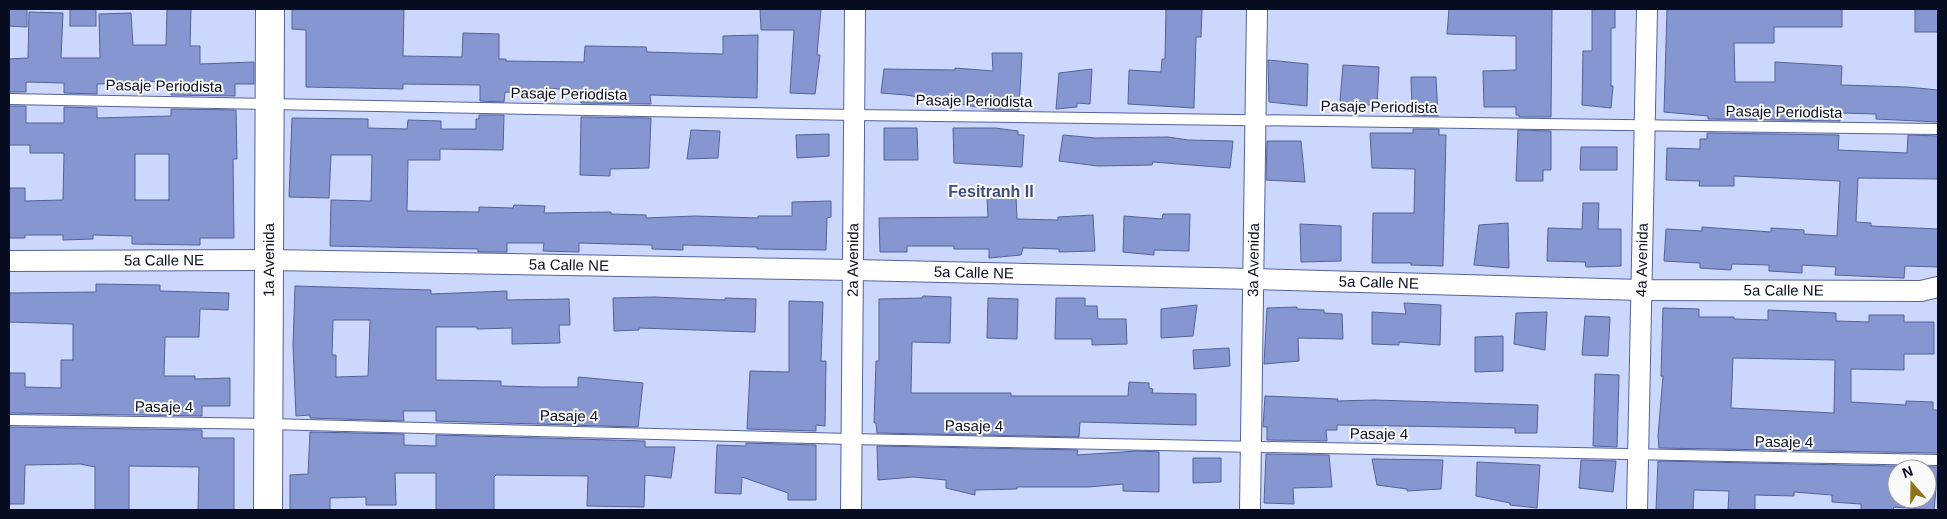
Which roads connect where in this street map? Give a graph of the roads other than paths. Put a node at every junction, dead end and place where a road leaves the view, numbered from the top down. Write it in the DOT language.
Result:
graph roads {
  1 [pos="270,9"];
  2 [pos="855,9"];
  3 [pos="1257,9"];
  4 [pos="1647,9"];
  5 [pos="9,99"];
  6 [pos="270,103"];
  7 [pos="854,115"];
  8 [pos="1255,120"];
  9 [pos="1645,126"];
  10 [pos="1938,129"];
  11 [pos="269,260"];
  12 [pos="9,261"];
  13 [pos="854,270"];
  14 [pos="1254,279"];
  15 [pos="1938,287"];
  16 [pos="1642,290"];
  17 [pos="9,420"];
  18 [pos="268,424"];
  19 [pos="851,438"];
  20 [pos="1251,446"];
  21 [pos="1638,454"];
  22 [pos="1938,460"];
  23 [pos="268,510"];
  24 [pos="852,510"];
  25 [pos="1250,510"];
  26 [pos="1638,510"];
  1 -- 6 [label="street, 1a Avenida"];
  2 -- 7 [label="street, 2a Avenida"];
  3 -- 8 [label="street, 3a Avenida"];
  4 -- 9 [label="street, 4a Avenida"];
  5 -- 6 [label="lane, Pasaje Periodista"];
  6 -- 7 [label="lane, Pasaje Periodista"];
  6 -- 11 [label="street, 1a Avenida"];
  7 -- 8 [label="lane, Pasaje Periodista"];
  7 -- 13 [label="street, 2a Avenida"];
  8 -- 9 [label="lane, Pasaje Periodista"];
  8 -- 14 [label="street, 3a Avenida"];
  9 -- 10 [label="lane, Pasaje Periodista"];
  9 -- 16 [label="street, 4a Avenida"];
  11 -- 12 [label="street, 5a Calle NE"];
  11 -- 13 [label="street, 5a Calle NE"];
  11 -- 18 [label="street, 1a Avenida"];
  13 -- 14 [label="street, 5a Calle NE"];
  13 -- 19 [label="street, 2a Avenida"];
  14 -- 16 [label="street, 5a Calle NE"];
  14 -- 20 [label="street, 3a Avenida"];
  15 -- 16 [label="street, 5a Calle NE"];
  16 -- 21 [label="street, 4a Avenida"];
  17 -- 18 [label="lane, Pasaje 4"];
  18 -- 19 [label="lane, Pasaje 4"];
  18 -- 23 [label="street, 1a Avenida"];
  19 -- 20 [label="lane, Pasaje 4"];
  19 -- 24 [label="street, 2a Avenida"];
  20 -- 21 [label="lane, Pasaje 4"];
  20 -- 25 [label="street, 3a Avenida"];
  21 -- 22 [label="lane, Pasaje 4"];
  21 -- 26 [label="street, 4a Avenida"];
}
